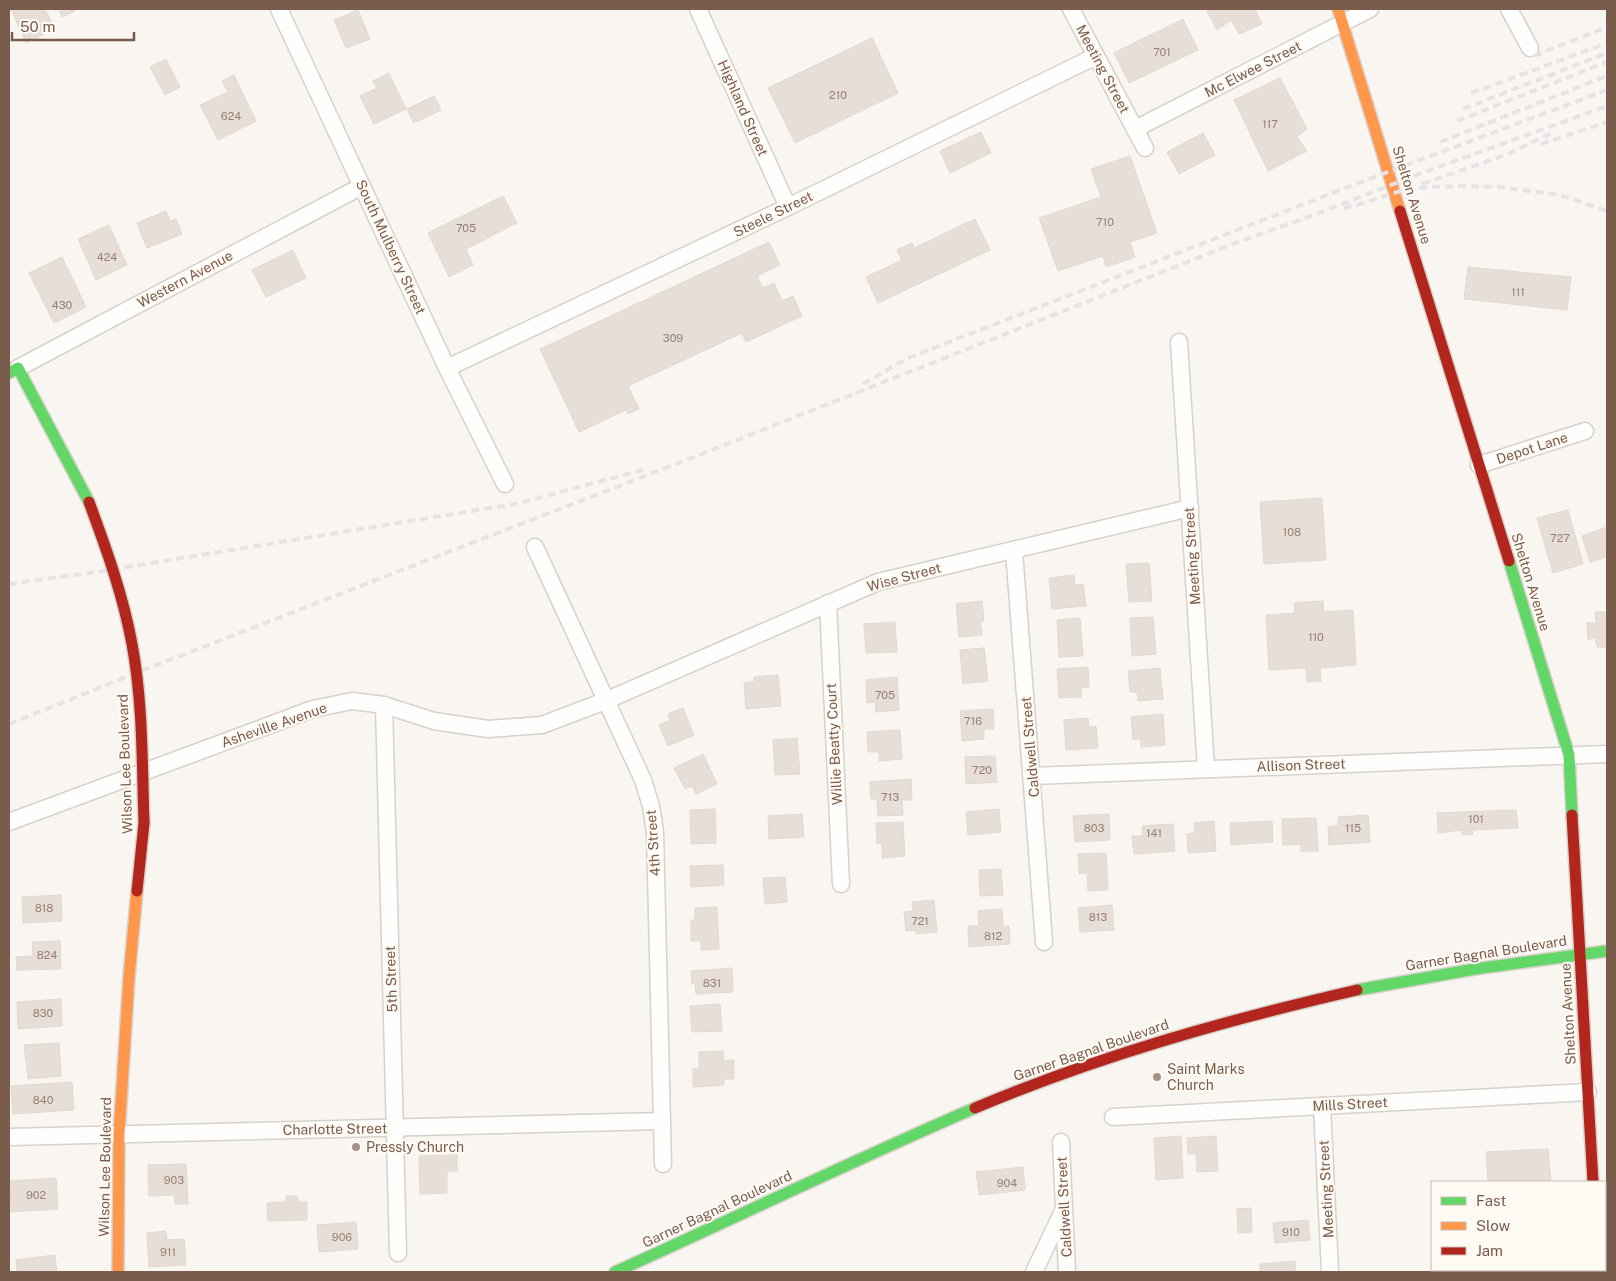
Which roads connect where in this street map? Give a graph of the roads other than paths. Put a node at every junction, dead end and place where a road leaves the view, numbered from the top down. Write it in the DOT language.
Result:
graph roads {
  1 [pos="279,9"];
  2 [pos="698,9"];
  3 [pos="1071,9"];
  4 [pos="1370,9"];
  5 [pos="1509,9"];
  6 [pos="1340,16"];
  7 [pos="1530,48"];
  8 [pos="1096,56"];
  9 [pos="1135,129"];
  10 [pos="1145,148"];
  11 [pos="362,186"];
  12 [pos="788,207"];
  13 [pos="1179,342"];
  14 [pos="447,368"];
  15 [pos="13,371"];
  16 [pos="1585,431"];
  17 [pos="1479,465"];
  18 [pos="505,484"];
  19 [pos="1190,508"];
  20 [pos="534,547"];
  21 [pos="1014,551"];
  22 [pos="828,603"];
  23 [pos="605,701"];
  24 [pos="384,705"];
  25 [pos="1607,754"];
  26 [pos="1569,755"];
  27 [pos="1206,769"];
  28 [pos="1032,776"];
  29 [pos="9,822"];
  30 [pos="840,884"];
  31 [pos="1044,942"];
  32 [pos="1607,951"];
  33 [pos="1580,954"];
  34 [pos="1588,1092"];
  35 [pos="1322,1106"];
  36 [pos="1113,1117"];
  37 [pos="662,1121"];
  38 [pos="395,1128"];
  39 [pos="119,1134"];
  40 [pos="9,1137"];
  41 [pos="1061,1142"];
  42 [pos="663,1164"];
  43 [pos="1592,1181"];
  44 [pos="1064,1208"];
  45 [pos="398,1253"];
  46 [pos="118,1272"];
  47 [pos="615,1272"];
  48 [pos="1034,1272"];
  49 [pos="1068,1272"];
  50 [pos="1330,1272"];
  1 -- 11 [label="street, South Mulberry Street"];
  2 -- 12 [label="street, Highland Street"];
  3 -- 8 [label="street, Meeting Street"];
  4 -- 6 [label="street, Mc Elwee Street"];
  5 -- 7 [label="street"];
  6 -- 9 [label="street, Mc Elwee Street"];
  6 -- 17 [label="main road, Shelton Avenue"];
  8 -- 9 [label="street, Meeting Street"];
  8 -- 12 [label="street, Steele Street"];
  9 -- 10 [label="street, Meeting Street"];
  11 -- 14 [label="street, South Mulberry Street"];
  11 -- 15 [label="street, Western Avenue"];
  12 -- 14 [label="street, Steele Street"];
  13 -- 19 [label="street, Meeting Street"];
  14 -- 18 [label="street, South Mulberry Street"];
  15 -- 39 [label="main road, Wilson Lee Boulevard, bridge"];
  16 -- 17 [label="street, Depot Lane"];
  17 -- 26 [label="main road, Shelton Avenue"];
  19 -- 21 [label="street, Wise Street"];
  19 -- 27 [label="street, Meeting Street"];
  20 -- 23 [label="street, 4th Street"];
  21 -- 22 [label="street, Wise Street"];
  21 -- 28 [label="street, Caldwell Street"];
  22 -- 23 [label="street, Wise Street"];
  22 -- 30 [label="street, Willie Beatty Court"];
  23 -- 24 [label="street, Asheville Avenue"];
  23 -- 37 [label="street, 4th Street"];
  24 -- 29 [label="street, Asheville Avenue"];
  24 -- 38 [label="street, 5th Street"];
  25 -- 26 [label="street, Allison Street"];
  26 -- 27 [label="street, Allison Street"];
  26 -- 33 [label="main road, Shelton Avenue"];
  27 -- 28 [label="street, Allison Street"];
  28 -- 31 [label="street, Caldwell Street"];
  32 -- 33 [label="main road, Garner Bagnal Boulevard"];
  33 -- 34 [label="main road, Shelton Avenue"];
  33 -- 47 [label="main road, Garner Bagnal Boulevard"];
  34 -- 35 [label="street, Mills Street"];
  34 -- 43 [label="main road, Shelton Avenue"];
  35 -- 36 [label="street, Mills Street"];
  35 -- 50 [label="street, Meeting Street"];
  37 -- 38 [label="street, Charlotte Street"];
  37 -- 42 [label="street, 4th Street"];
  38 -- 39 [label="street, Charlotte Street"];
  38 -- 45 [label="street, 5th Street"];
  39 -- 40 [label="street, Charlotte Street"];
  39 -- 46 [label="main road, Wilson Lee Boulevard"];
  41 -- 44 [label="street, Caldwell Street"];
  44 -- 48 [label="street"];
  44 -- 49 [label="street, Caldwell Street"];
}
